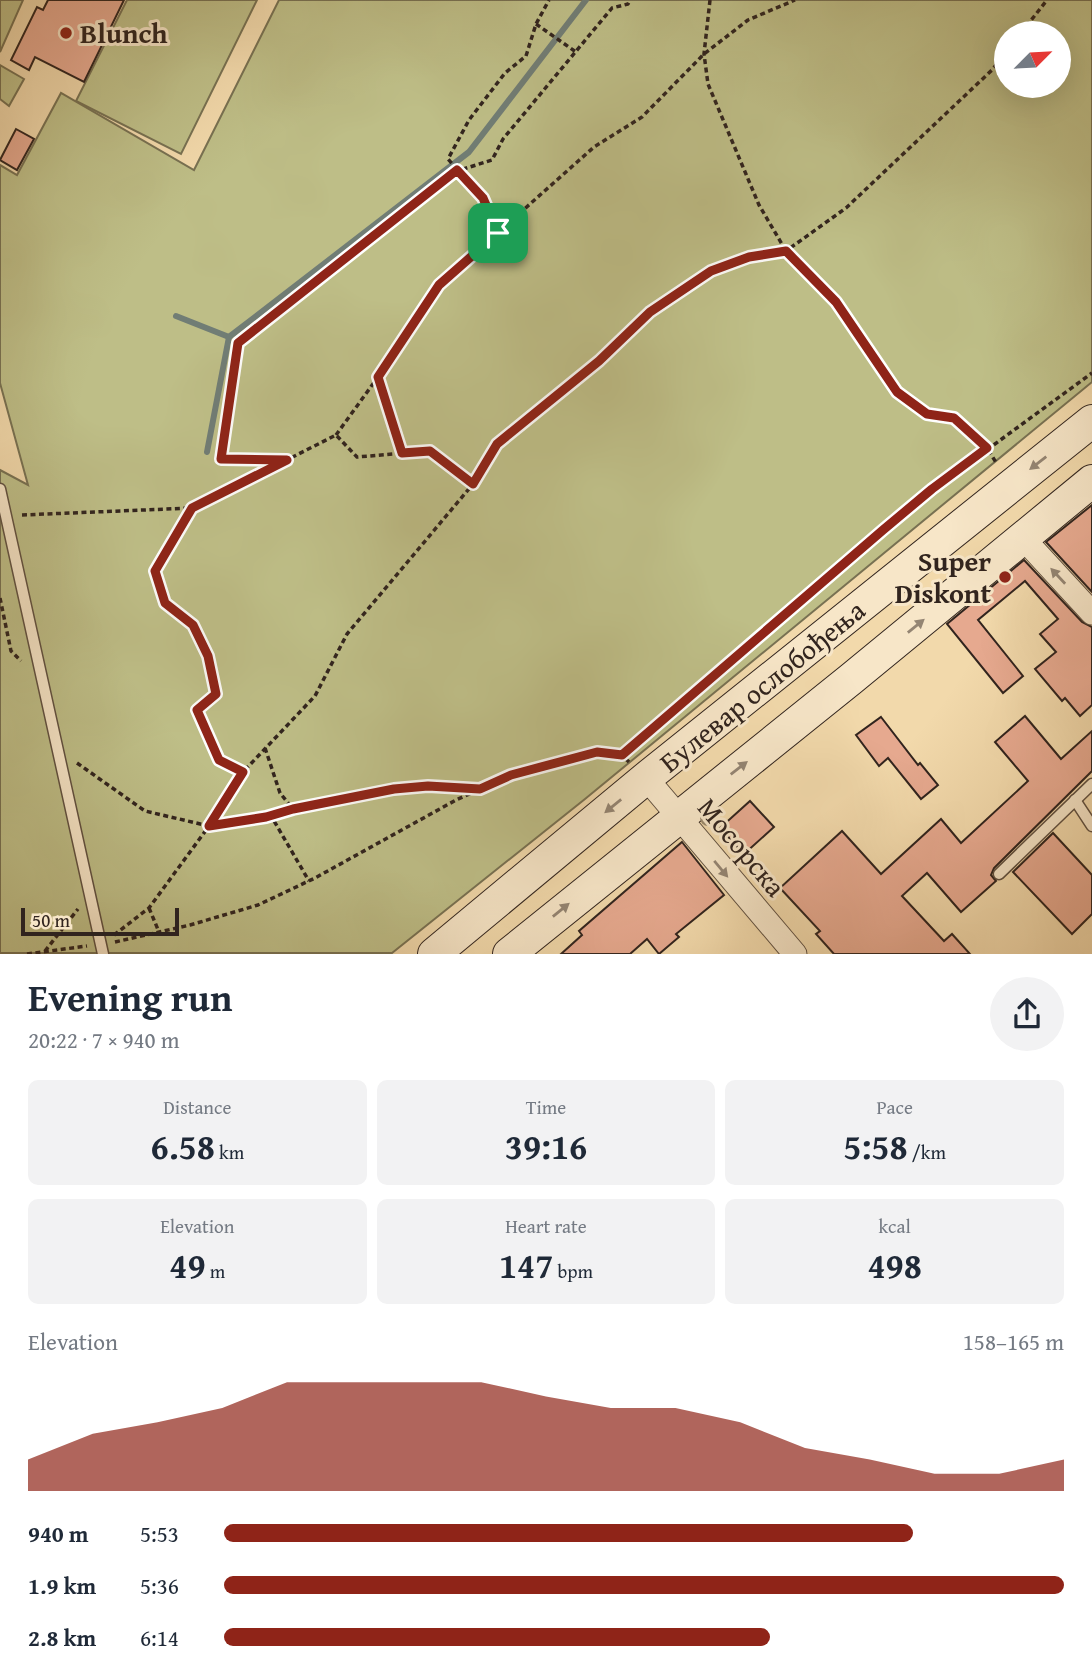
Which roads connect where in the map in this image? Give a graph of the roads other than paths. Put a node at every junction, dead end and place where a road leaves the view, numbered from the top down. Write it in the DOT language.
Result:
graph roads {
  1 [pos="1092,421"];
  2 [pos="1092,481"];
  3 [pos="0,489"];
  4 [pos="1023,538"];
  5 [pos="1092,614"];
  6 [pos="639,772"];
  7 [pos="1092,784"];
  8 [pos="1075,800"];
  9 [pos="678,817"];
  10 [pos="1092,825"];
  11 [pos="999,874"];
  12 [pos="102,949"];
  13 [pos="434,954"];
  14 [pos="509,954"];
  15 [pos="795,954"];
  1 -- 6 [label="main road, Булевар ослобођења, one-way"];
  2 -- 4 [label="main road, Булевар ослобођења"];
  3 -- 12 [label="lane"];
  5 -- 4 [label="street, one-way"];
  9 -- 4 [label="main road, Булевар ослобођења, one-way"];
  6 -- 9 [label="street, Мосорска"];
  6 -- 13 [label="main road, Булевар ослобођења, one-way"];
  7 -- 8 [label="lane"];
  8 -- 10 [label="lane"];
  8 -- 11 [label="lane"];
  14 -- 9 [label="main road, Булевар ослобођења, one-way"];
  9 -- 15 [label="street, Мосорска, one-way"];
}
